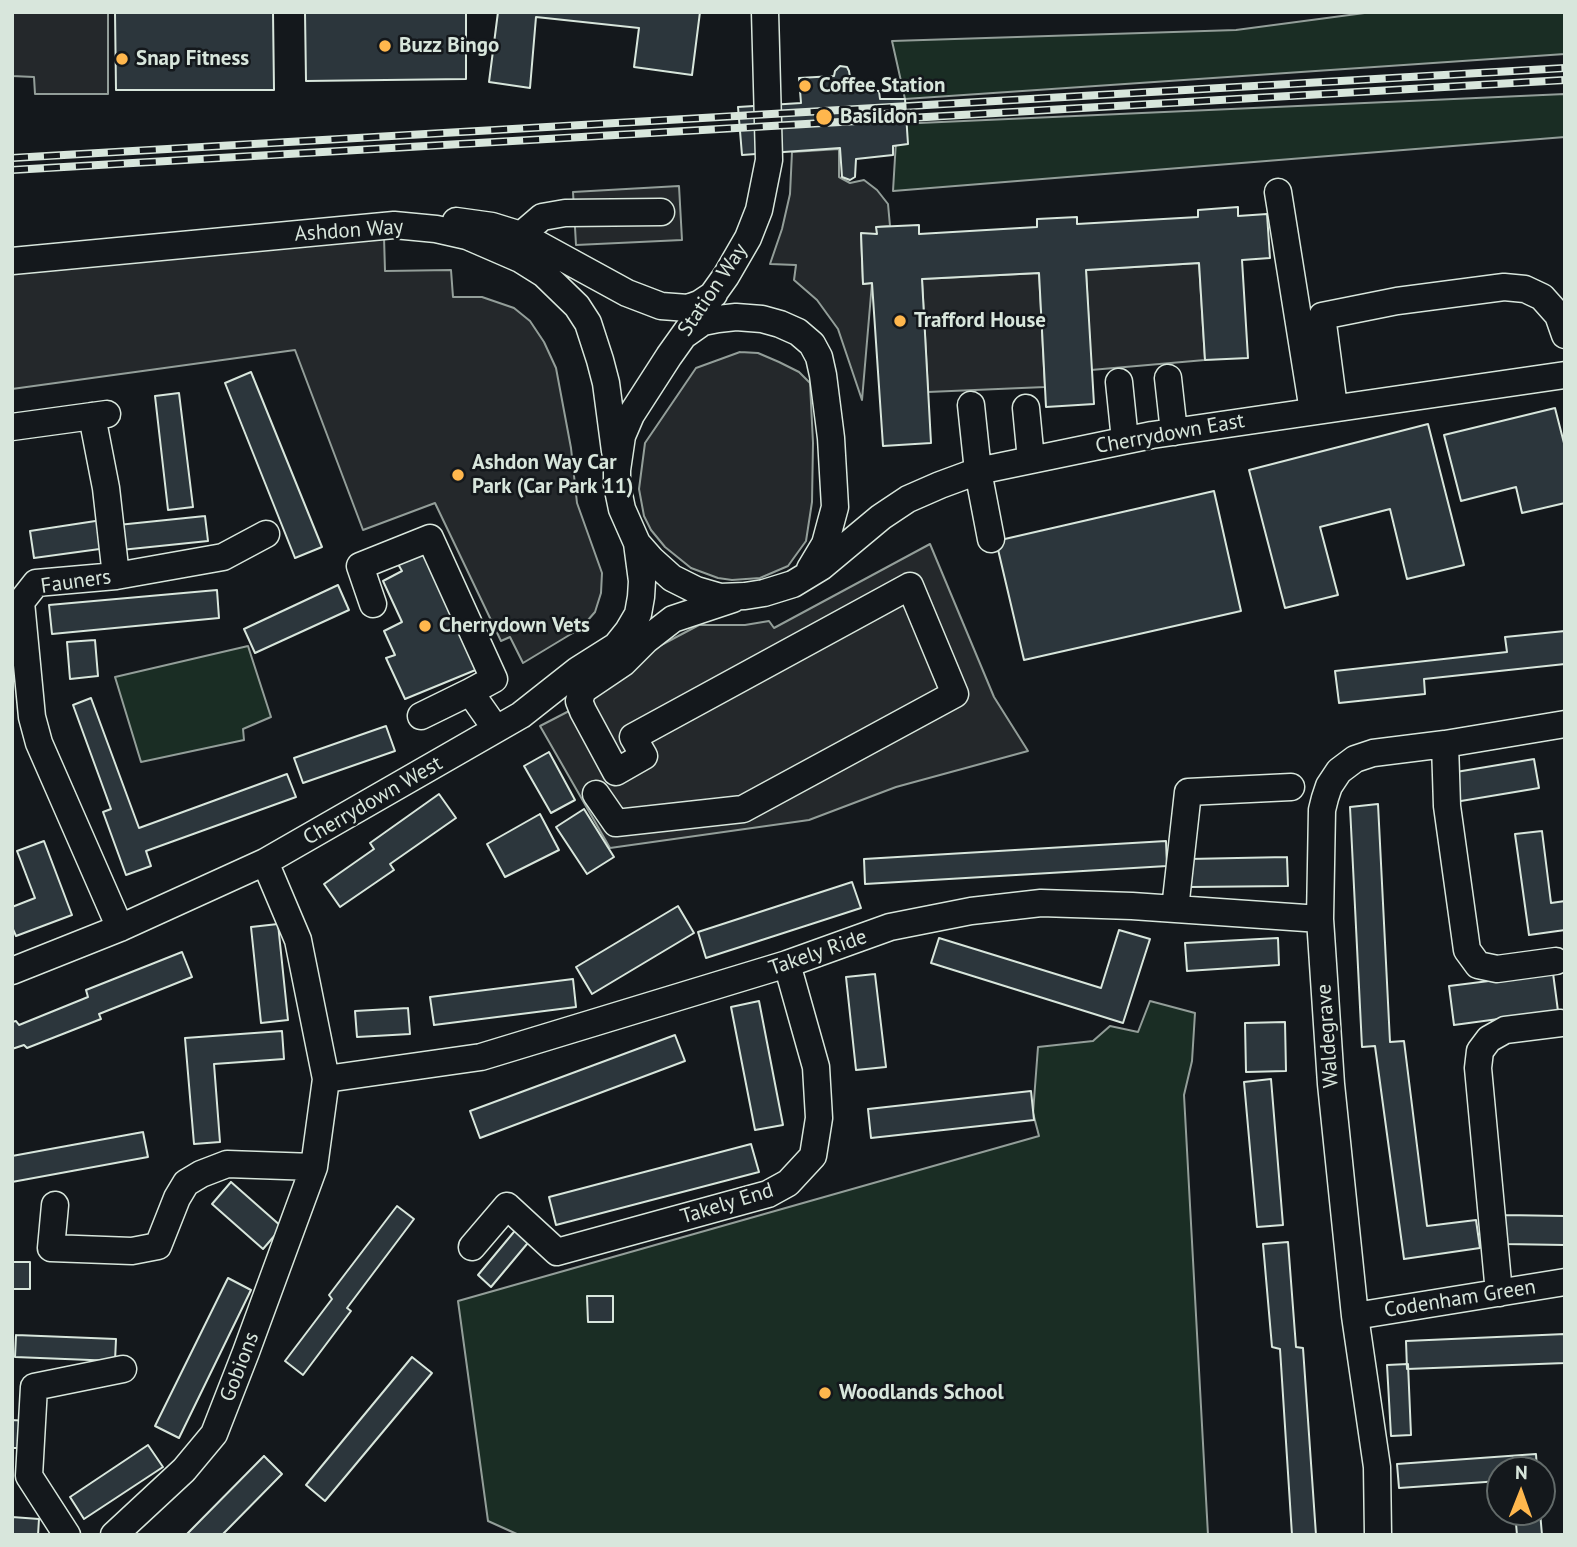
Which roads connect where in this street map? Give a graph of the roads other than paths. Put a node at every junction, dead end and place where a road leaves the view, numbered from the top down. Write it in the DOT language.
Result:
graph roads {
  1 [pos="765,12"];
  2 [pos="1278,192"];
  3 [pos="661,212"];
  4 [pos="394,225"];
  5 [pos="521,235"];
  6 [pos="12,261"];
  7 [pos="715,293"];
  8 [pos="1565,335"];
  9 [pos="683,336"];
  10 [pos="1565,375"];
  11 [pos="1168,378"];
  12 [pos="1119,382"];
  13 [pos="971,405"];
  14 [pos="1026,408"];
  15 [pos="1323,409"];
  16 [pos="12,427"];
  17 [pos="1174,432"];
  18 [pos="1125,440"];
  19 [pos="1031,460"];
  20 [pos="617,470"];
  21 [pos="978,471"];
  22 [pos="266,534"];
  23 [pos="991,538"];
  24 [pos="637,543"];
  25 [pos="116,576"];
  26 [pos="805,576"];
  27 [pos="745,596"];
  28 [pos="18,598"];
  29 [pos="373,604"];
  30 [pos="470,692"];
  31 [pos="421,716"];
  32 [pos="1565,724"];
  33 [pos="496,729"];
  34 [pos="1445,744"];
  35 [pos="1291,787"];
  36 [pos="596,794"];
  37 [pos="265,862"];
  38 [pos="1175,909"];
  39 [pos="1320,919"];
  40 [pos="120,928"];
  41 [pos="1556,961"];
  42 [pos="787,964"];
  43 [pos="12,971"];
  44 [pos="1561,1023"];
  45 [pos="326,1079"];
  46 [pos="314,1167"];
  47 [pos="55,1205"];
  48 [pos="472,1247"];
  49 [pos="1565,1282"];
  50 [pos="1500,1293"];
  51 [pos="1354,1316"];
  52 [pos="123,1369"];
  53 [pos="67,1535"];
  54 [pos="114,1535"];
  55 [pos="1378,1535"];
  1 -- 7 [label="street, Station Way"];
  2 -- 15 [label="street"];
  3 -- 5 [label="street"];
  4 -- 5 [label="street"];
  4 -- 6 [label="street, Ashdon Way"];
  4 -- 20 [label="street, Ashdon Way"];
  5 -- 7 [label="street"];
  7 -- 9 [label="street, Station Way"];
  8 -- 15 [label="street"];
  9 -- 20 [label="street, Station Way"];
  9 -- 26 [label="street"];
  10 -- 15 [label="street, Cherrydown East"];
  11 -- 17 [label="street"];
  12 -- 18 [label="street"];
  13 -- 21 [label="street"];
  14 -- 19 [label="street"];
  15 -- 17 [label="street, Cherrydown East"];
  16 -- 25 [label="street"];
  17 -- 18 [label="street, Cherrydown East"];
  18 -- 19 [label="street, Cherrydown East"];
  19 -- 21 [label="street, Cherrydown East"];
  20 -- 24 [label="street, Cherrydown East"];
  21 -- 23 [label="street"];
  21 -- 26 [label="street, Cherrydown East"];
  22 -- 25 [label="street, Fauners"];
  24 -- 27 [label="street, Cherrydown East"];
  24 -- 33 [label="street, Cherrydown West"];
  25 -- 28 [label="street, Fauners"];
  26 -- 27 [label="street, Cherrydown East"];
  27 -- 36 [label="street"];
  28 -- 40 [label="street, Fauners"];
  29 -- 30 [label="street"];
  30 -- 31 [label="street"];
  30 -- 33 [label="street"];
  32 -- 34 [label="street, Waldegrave"];
  33 -- 37 [label="street, Cherrydown West"];
  34 -- 39 [label="street, Waldegrave"];
  34 -- 41 [label="street"];
  35 -- 38 [label="street"];
  37 -- 40 [label="street, Cherrydown West"];
  37 -- 45 [label="street, Gobions"];
  38 -- 39 [label="street, Takely Ride"];
  38 -- 42 [label="street, Takely Ride"];
  39 -- 51 [label="street, Waldegrave"];
  40 -- 43 [label="street, Cherrydown West"];
  42 -- 45 [label="street, Takely Ride"];
  42 -- 48 [label="street, Takely End"];
  44 -- 50 [label="street"];
  45 -- 46 [label="street, Gobions"];
  46 -- 47 [label="street"];
  46 -- 54 [label="street, Gobions"];
  49 -- 50 [label="street, Codenham Green"];
  50 -- 51 [label="street, Codenham Green"];
  51 -- 55 [label="street, Waldegrave"];
  52 -- 53 [label="street"];
}
